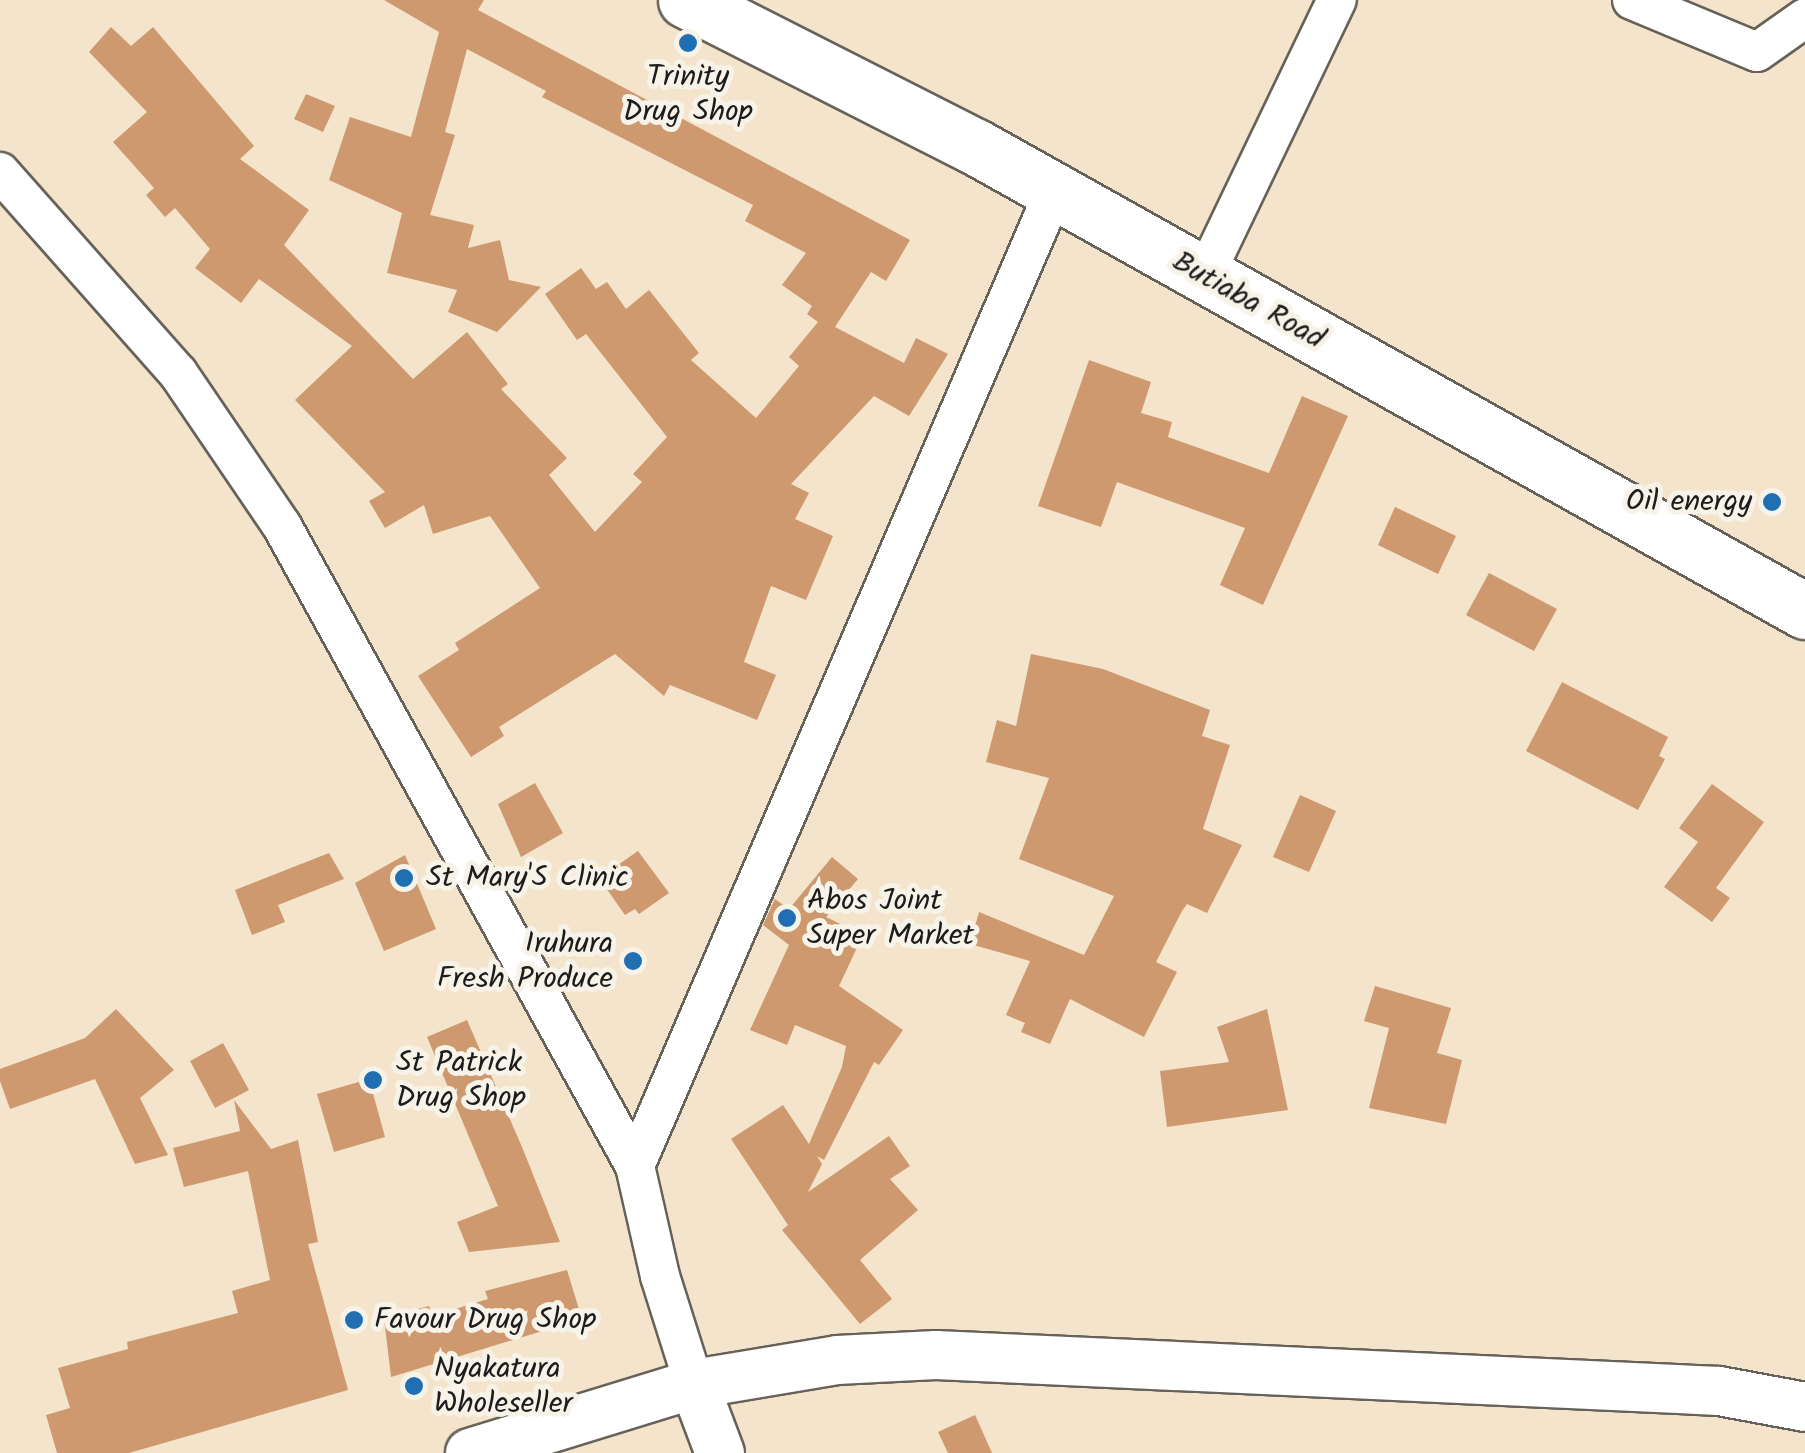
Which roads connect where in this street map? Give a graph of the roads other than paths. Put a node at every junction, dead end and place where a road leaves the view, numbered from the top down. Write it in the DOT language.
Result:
graph roads {
  1 [pos="686,0"];
  2 [pos="1337,0"];
  3 [pos="1632,0"];
  4 [pos="1805,18"];
  5 [pos="0,172"];
  6 [pos="1054,194"];
  7 [pos="1206,276"];
  8 [pos="1805,610"];
  9 [pos="636,1166"];
  10 [pos="694,1384"];
  11 [pos="1805,1407"];
  12 [pos="470,1453"];
  13 [pos="720,1453"];
  1 -- 6 [label="main road, Butiaba Road"];
  2 -- 7 [label="street"];
  3 -- 4 [label="street"];
  5 -- 9 [label="street"];
  6 -- 7 [label="main road, Butiaba Road"];
  6 -- 9 [label="street"];
  7 -- 8 [label="main road, Butiaba Road"];
  9 -- 10 [label="street"];
  10 -- 11 [label="street"];
  10 -- 12 [label="street"];
  10 -- 13 [label="street"];
}
